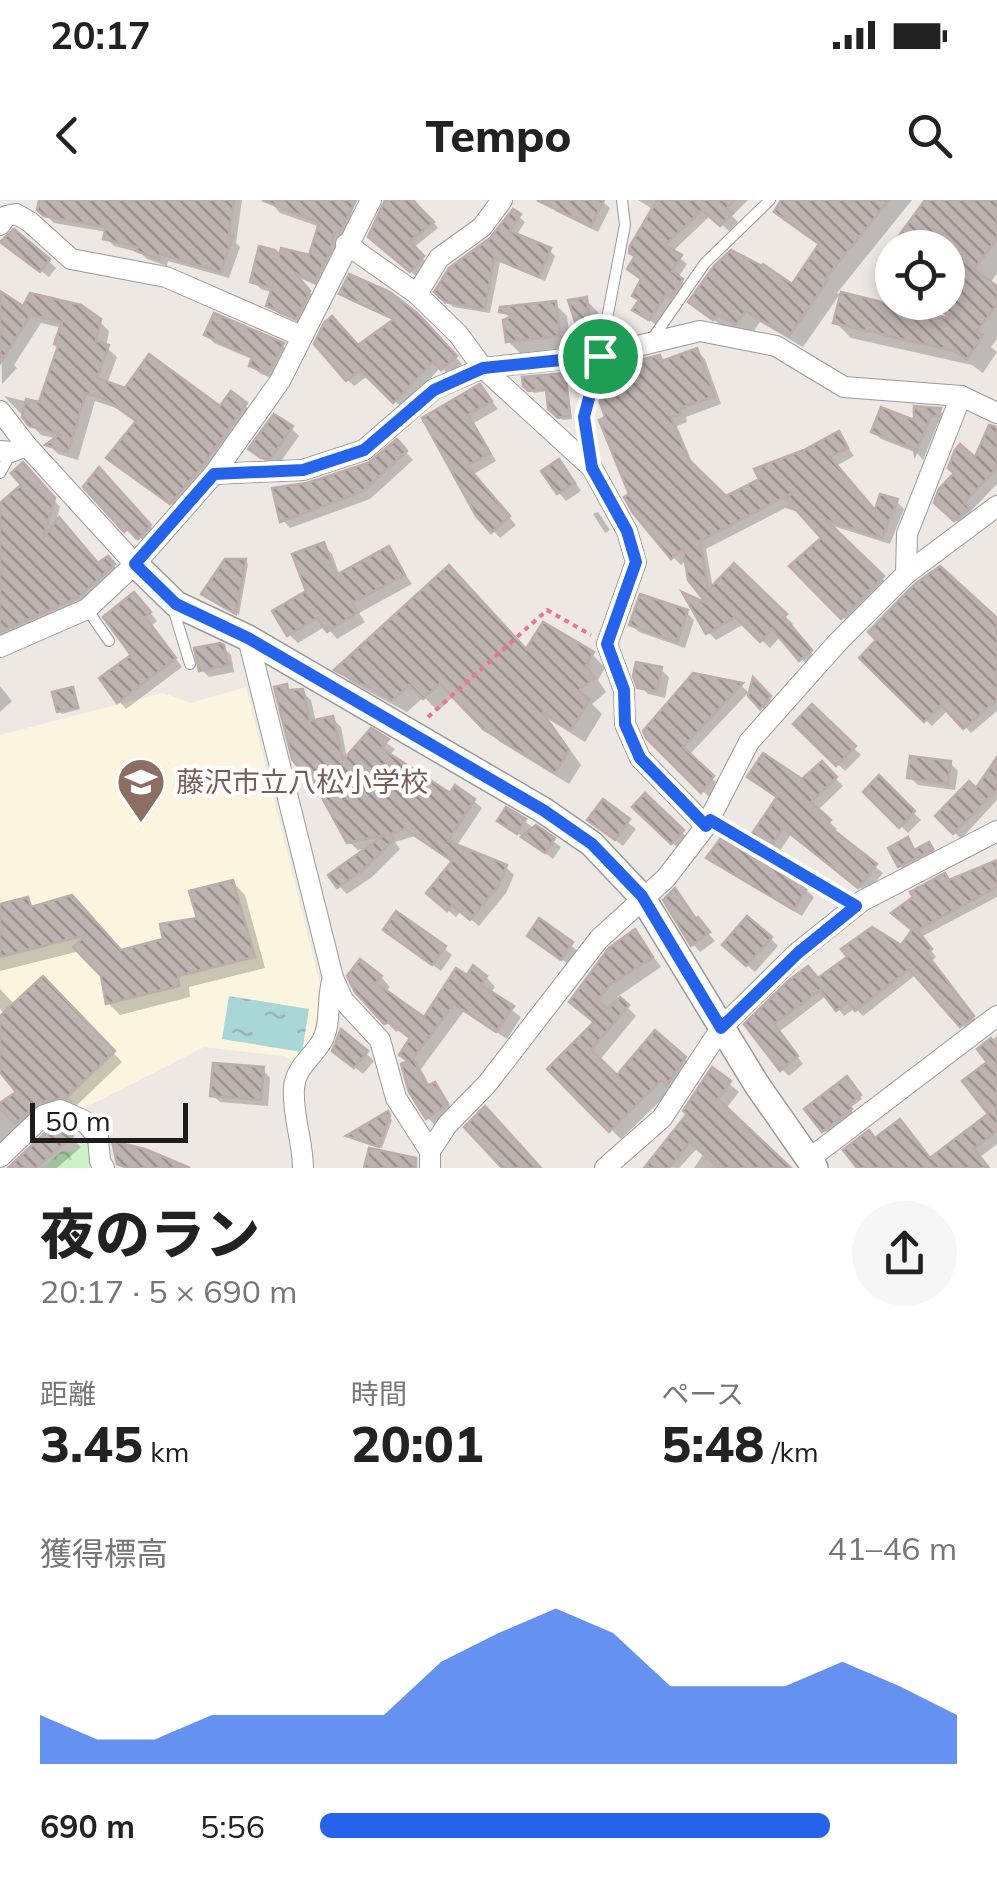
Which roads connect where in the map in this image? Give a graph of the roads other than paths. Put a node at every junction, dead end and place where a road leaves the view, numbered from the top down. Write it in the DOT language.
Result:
graph roads {
  1 [pos="371,200"];
  2 [pos="502,200"];
  3 [pos="622,200"];
  4 [pos="770,200"];
  5 [pos="13,213"];
  6 [pos="346,244"];
  7 [pos="418,294"];
  8 [pos="301,336"];
  9 [pos="650,343"];
  10 [pos="600,356"];
  11 [pos="483,368"];
  12 [pos="962,396"];
  13 [pos="0,411"];
  14 [pos="997,413"];
  15 [pos="12,450"];
  16 [pos="592,468"];
  17 [pos="0,473"];
  18 [pos="214,474"];
  19 [pos="997,506"];
  20 [pos="135,564"];
  21 [pos="906,574"];
  22 [pos="170,597"];
  23 [pos="88,610"];
  24 [pos="248,638"];
  25 [pos="110,642"];
  26 [pos="0,647"];
  27 [pos="190,664"];
  28 [pos="997,814"];
  29 [pos="708,824"];
  30 [pos="989,835"];
  31 [pos="642,896"];
  32 [pos="856,906"];
  33 [pos="333,978"];
  34 [pos="997,1016"];
  35 [pos="721,1028"];
  36 [pos="4,1143"];
  37 [pos="430,1160"];
  38 [pos="812,1164"];
  39 [pos="104,1168"];
  40 [pos="303,1168"];
  41 [pos="605,1168"];
  1 -- 6 [label="street"];
  2 -- 7 [label="street"];
  3 -- 10 [label="lane"];
  4 -- 9 [label="lane"];
  5 -- 8 [label="street"];
  6 -- 7 [label="street"];
  6 -- 8 [label="street"];
  7 -- 11 [label="street"];
  8 -- 18 [label="street"];
  9 -- 10 [label="street"];
  9 -- 12 [label="street"];
  10 -- 11 [label="street"];
  10 -- 16 [label="lane"];
  11 -- 16 [label="street"];
  11 -- 18 [label="street"];
  12 -- 14 [label="street"];
  12 -- 21 [label="street"];
  13 -- 15 [label="street"];
  15 -- 17 [label="lane"];
  15 -- 20 [label="street"];
  16 -- 29 [label="street"];
  18 -- 20 [label="street"];
  19 -- 21 [label="street"];
  20 -- 22 [label="street"];
  20 -- 23 [label="street"];
  21 -- 29 [label="street"];
  22 -- 24 [label="street"];
  22 -- 27 [label="lane"];
  23 -- 25 [label="lane"];
  23 -- 26 [label="street"];
  24 -- 31 [label="street"];
  24 -- 33 [label="street"];
  28 -- 30 [label="street"];
  29 -- 31 [label="street"];
  29 -- 32 [label="lane"];
  30 -- 32 [label="street"];
  31 -- 35 [label="street"];
  31 -- 37 [label="street"];
  32 -- 35 [label="street"];
  33 -- 37 [label="street"];
  33 -- 40 [label="street"];
  34 -- 38 [label="street"];
  35 -- 38 [label="street"];
  35 -- 41 [label="street"];
  36 -- 39 [label="street"];
}
